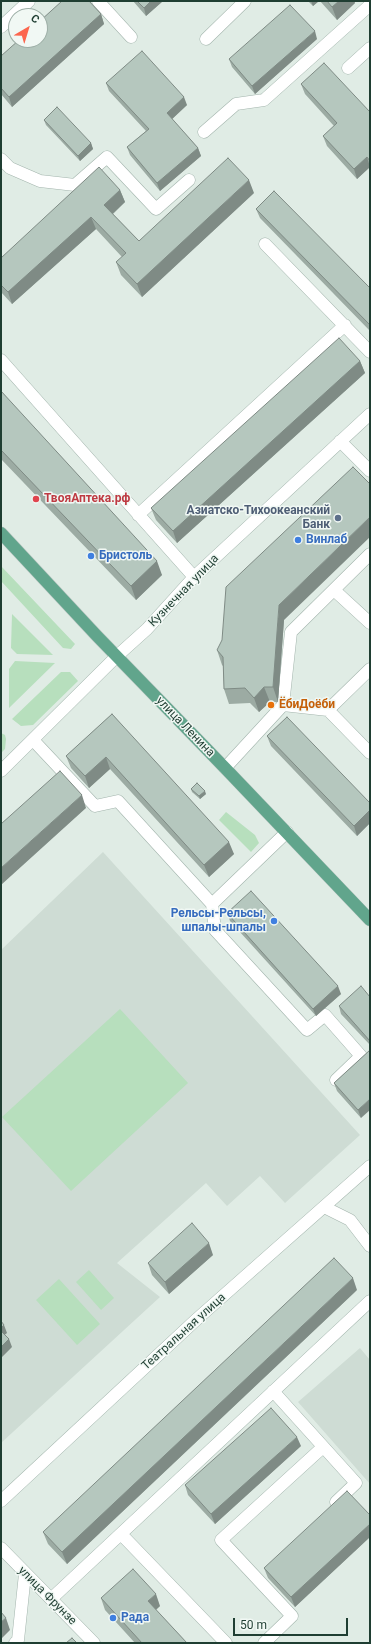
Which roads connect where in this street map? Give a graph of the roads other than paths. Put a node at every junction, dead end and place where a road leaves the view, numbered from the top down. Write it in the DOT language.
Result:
graph roads {
  1 [pos="29,1"];
  2 [pos="98,1"];
  3 [pos="245,1"];
  4 [pos="370,5"];
  5 [pos="1,27"];
  6 [pos="131,37"];
  7 [pos="206,39"];
  8 [pos="370,48"];
  9 [pos="348,68"];
  10 [pos="204,132"];
  11 [pos="1,159"];
  12 [pos="189,180"];
  13 [pos="266,244"];
  14 [pos="345,326"];
  15 [pos="370,352"];
  16 [pos="1,360"];
  17 [pos="370,414"];
  18 [pos="340,442"];
  19 [pos="370,471"];
  20 [pos="138,515"];
  21 [pos="1,533"];
  22 [pos="370,554"];
  23 [pos="194,576"];
  24 [pos="334,590"];
  25 [pos="370,623"];
  26 [pos="117,656"];
  27 [pos="370,669"];
  28 [pos="283,705"];
  29 [pos="328,710"];
  30 [pos="33,740"];
  31 [pos="370,753"];
  32 [pos="225,768"];
  33 [pos="1,771"];
  34 [pos="287,832"];
  35 [pos="212,904"];
  36 [pos="370,920"];
  37 [pos="336,1080"];
  38 [pos="370,1166"];
  39 [pos="324,1207"];
  40 [pos="370,1246"];
  41 [pos="370,1300"];
  42 [pos="273,1392"];
  43 [pos="323,1447"];
  44 [pos="1,1501"];
  45 [pos="328,1509"];
  46 [pos="121,1534"];
  47 [pos="1,1548"];
  48 [pos="267,1567"];
  49 [pos="25,1574"];
  50 [pos="256,1577"];
  51 [pos="51,1599"];
  52 [pos="15,1643"];
  53 [pos="94,1643"];
  54 [pos="226,1643"];
  55 [pos="264,1643"];
  1 -- 5 [label="street"];
  2 -- 6 [label="street"];
  3 -- 7 [label="street"];
  4 -- 10 [label="street"];
  8 -- 9 [label="street"];
  11 -- 12 [label="street"];
  13 -- 14 [label="street"];
  14 -- 15 [label="street"];
  14 -- 20 [label="street"];
  16 -- 20 [label="street"];
  17 -- 18 [label="street, Кузнечная улица"];
  18 -- 19 [label="street"];
  18 -- 23 [label="street, Кузнечная улица"];
  20 -- 23 [label="street"];
  21 -- 26 [label="main road, улица Ленина"];
  22 -- 24 [label="street"];
  23 -- 26 [label="street, Кузнечная улица"];
  24 -- 25 [label="street"];
  24 -- 28 [label="street"];
  26 -- 30 [label="street, Кузнечная улица"];
  26 -- 32 [label="main road, улица Ленина"];
  27 -- 29 [label="street"];
  28 -- 29 [label="street"];
  28 -- 32 [label="street"];
  29 -- 31 [label="street"];
  30 -- 33 [label="street, Кузнечная улица"];
  30 -- 35 [label="street"];
  32 -- 34 [label="main road, улица Ленина"];
  34 -- 35 [label="street"];
  34 -- 36 [label="main road, улица Ленина"];
  35 -- 37 [label="street"];
  38 -- 39 [label="street, Театральная улица"];
  39 -- 40 [label="street"];
  39 -- 44 [label="street, Театральная улица"];
  41 -- 42 [label="street"];
  42 -- 43 [label="street"];
  42 -- 46 [label="street"];
  43 -- 45 [label="street"];
  43 -- 50 [label="street"];
  46 -- 51 [label="street"];
  46 -- 54 [label="street"];
  47 -- 49 [label="street, улица Фрунзе"];
  48 -- 50 [label="street"];
  49 -- 51 [label="street, улица Фрунзе"];
  49 -- 52 [label="street"];
  50 -- 55 [label="street"];
  51 -- 53 [label="street, улица Фрунзе"];
}
